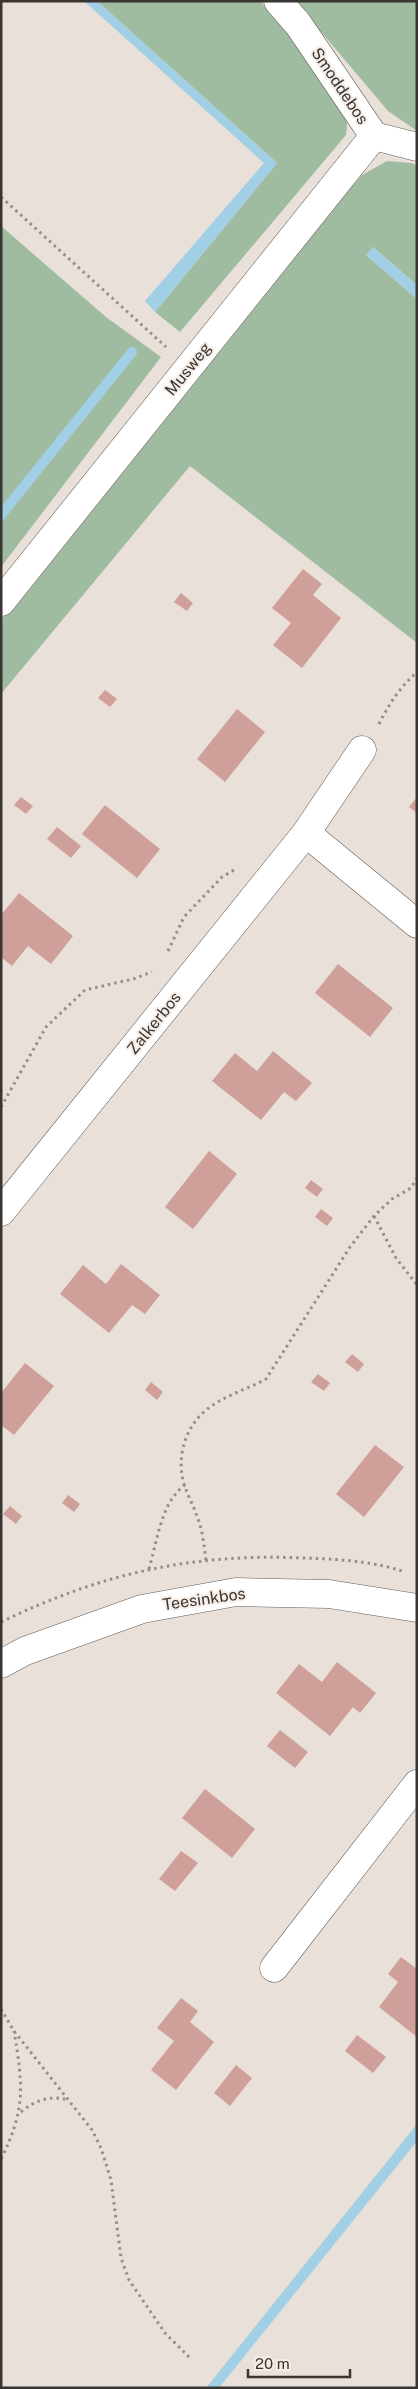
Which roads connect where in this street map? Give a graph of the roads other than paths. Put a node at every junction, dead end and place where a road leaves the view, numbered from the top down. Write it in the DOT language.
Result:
graph roads {
  1 [pos="278,1"];
  2 [pos="374,136"];
  3 [pos="417,147"];
  4 [pos="1,602"];
  5 [pos="362,750"];
  6 [pos="306,834"];
  7 [pos="417,924"];
  8 [pos="1,1212"];
  9 [pos="417,1608"];
  10 [pos="1,1664"];
  11 [pos="417,1784"];
  12 [pos="274,1968"];
  1 -- 2 [label="street, Smoddebos"];
  2 -- 3 [label="street, Smoddebos"];
  2 -- 4 [label="street, Musweg"];
  5 -- 6 [label="street, Zalkerbos"];
  6 -- 7 [label="street"];
  6 -- 8 [label="street, Zalkerbos"];
  9 -- 10 [label="street, Teesinkbos"];
  11 -- 12 [label="street"];
}
